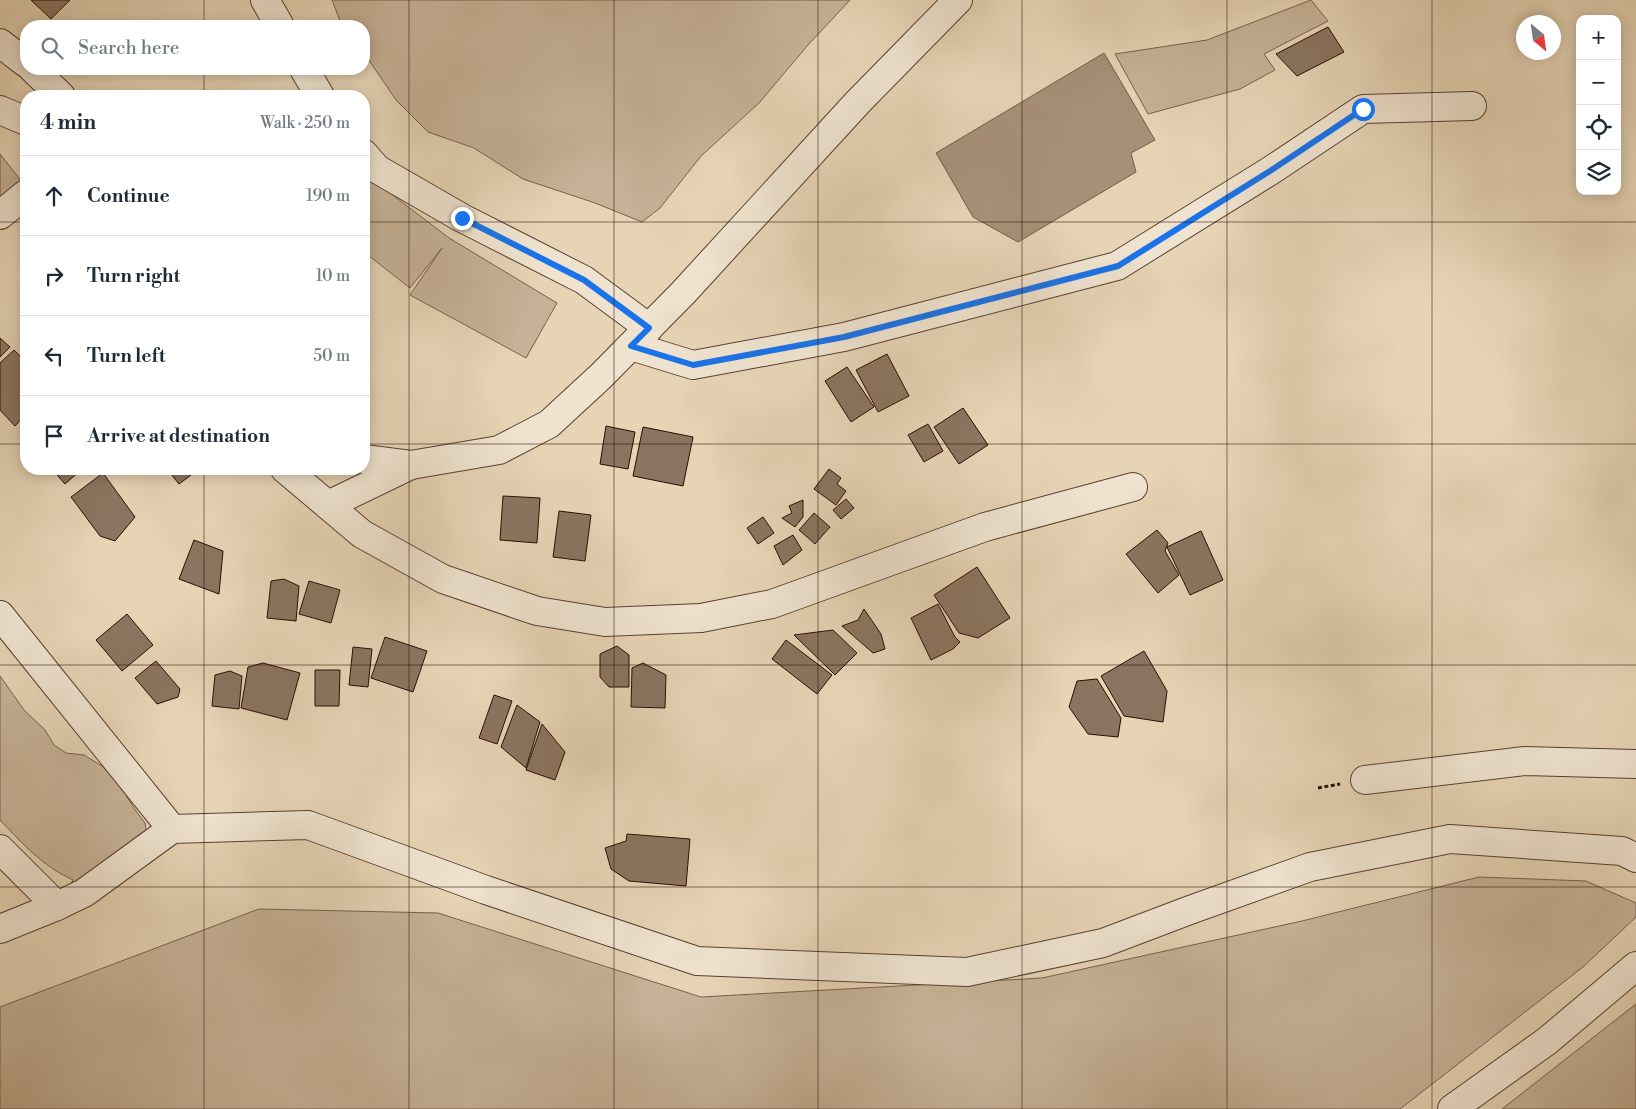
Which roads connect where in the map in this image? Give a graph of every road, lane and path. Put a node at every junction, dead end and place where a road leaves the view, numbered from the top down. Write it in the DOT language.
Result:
graph roads {
  1 [pos="265,0"];
  2 [pos="958,0"];
  3 [pos="277,20"];
  4 [pos="0,43"];
  5 [pos="20,58"];
  6 [pos="39,75"];
  7 [pos="308,75"];
  8 [pos="55,90"];
  9 [pos="316,90"];
  10 [pos="1472,106"];
  11 [pos="0,110"];
  12 [pos="20,118"];
  13 [pos="370,160"];
  14 [pos="20,199"];
  15 [pos="0,215"];
  16 [pos="640,337"];
  17 [pos="370,460"];
  18 [pos="411,464"];
  19 [pos="291,475"];
  20 [pos="1133,487"];
  21 [pos="328,505"];
  22 [pos="0,615"];
  23 [pos="1636,764"];
  24 [pos="1365,780"];
  25 [pos="172,829"];
  26 [pos="0,849"];
  27 [pos="1636,858"];
  28 [pos="57,906"];
  29 [pos="0,929"];
  30 [pos="1636,966"];
  31 [pos="1452,1109"];
  1 -- 3 [label="street"];
  2 -- 16 [label="street"];
  4 -- 5 [label="street"];
  6 -- 8 [label="street"];
  7 -- 9 [label="street"];
  10 -- 16 [label="street"];
  11 -- 12 [label="street"];
  13 -- 16 [label="street"];
  14 -- 15 [label="street"];
  16 -- 18 [label="street"];
  17 -- 18 [label="street"];
  18 -- 21 [label="street"];
  19 -- 21 [label="street"];
  20 -- 21 [label="street"];
  22 -- 25 [label="street"];
  23 -- 24 [label="street"];
  25 -- 27 [label="street"];
  25 -- 28 [label="street"];
  26 -- 28 [label="street"];
  28 -- 29 [label="street"];
  30 -- 31 [label="street"];
}
